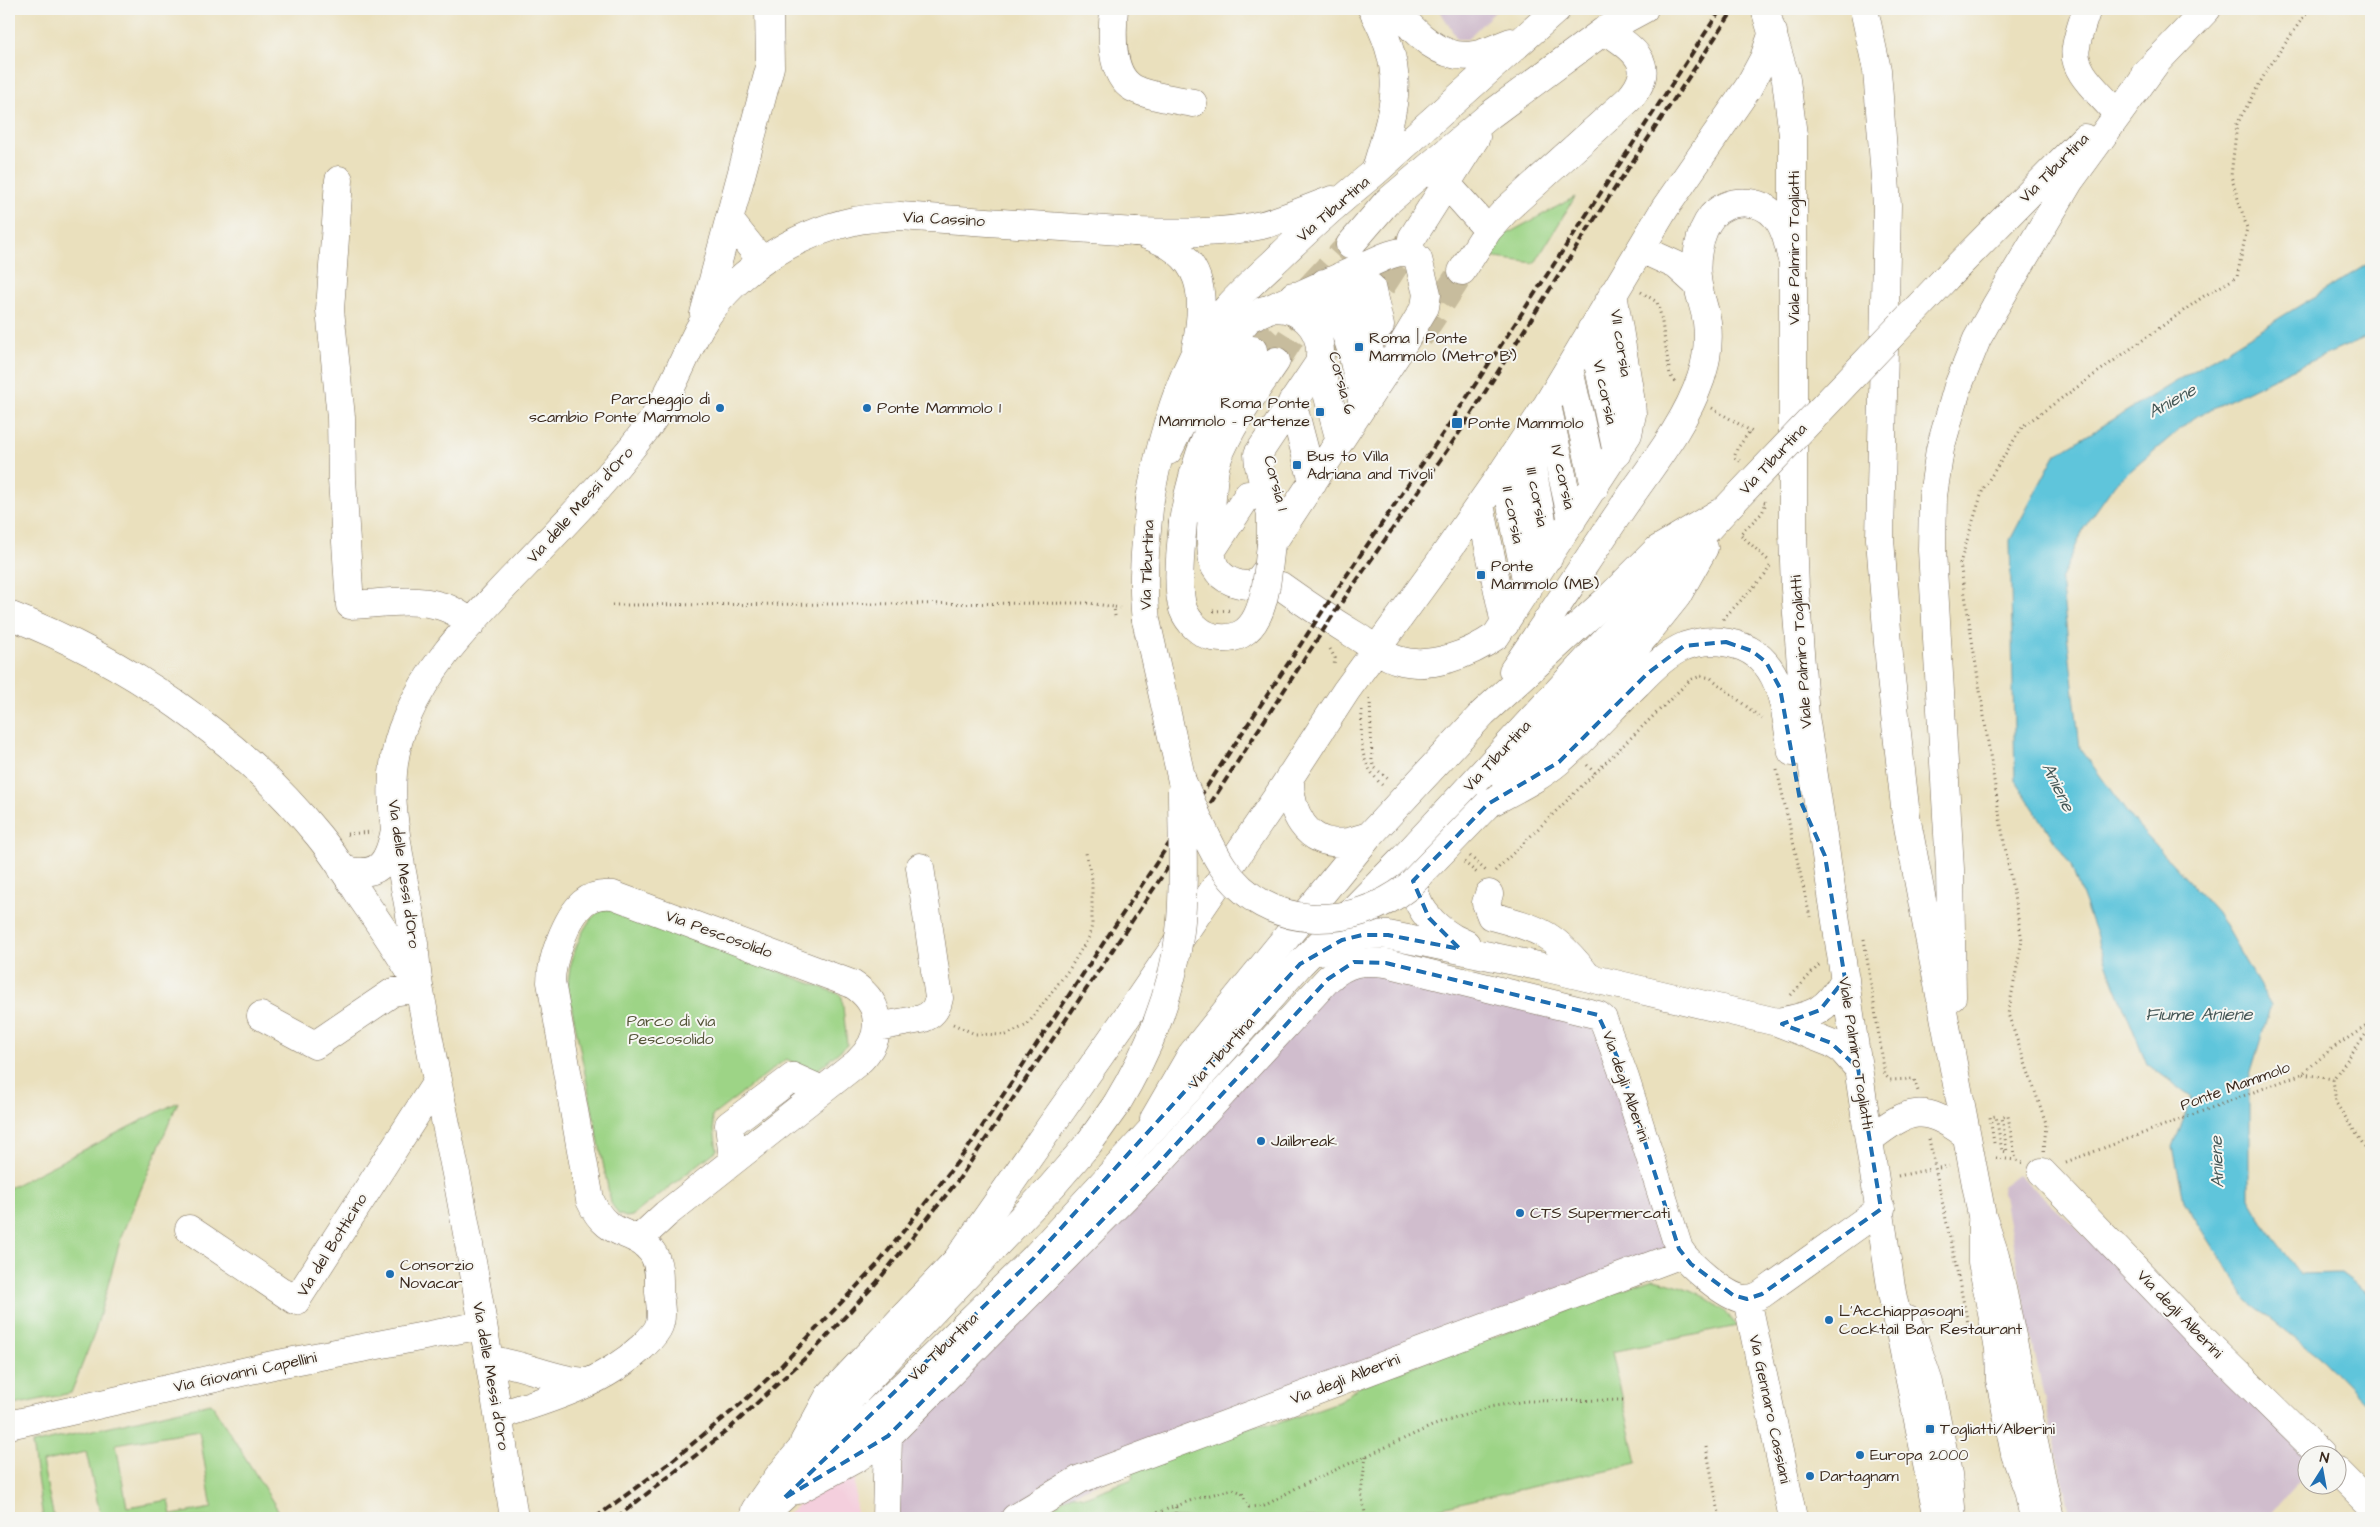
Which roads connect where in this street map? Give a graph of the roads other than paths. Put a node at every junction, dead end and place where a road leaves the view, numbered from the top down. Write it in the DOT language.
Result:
graph roads {
  1 [pos="769,9"];
  2 [pos="1114,9"];
  3 [pos="1372,9"];
  4 [pos="1396,9"];
  5 [pos="1557,9"];
  6 [pos="1644,9"];
  7 [pos="1864,9"];
  8 [pos="2086,9"];
  9 [pos="2208,9"];
  10 [pos="1605,19"];
  11 [pos="1769,20"];
  12 [pos="1526,36"];
  13 [pos="2158,60"];
  14 [pos="1193,103"];
  15 [pos="2113,109"];
  16 [pos="1490,115"];
  17 [pos="1375,172"];
  18 [pos="339,180"];
  19 [pos="1446,184"];
  20 [pos="1345,195"];
  21 [pos="730,221"];
  22 [pos="1488,230"];
  23 [pos="1135,232"];
  24 [pos="1412,238"];
  25 [pos="1641,249"];
  26 [pos="720,253"];
  27 [pos="762,261"];
  28 [pos="1793,263"];
  29 [pos="1462,271"];
  30 [pos="1365,274"];
  31 [pos="741,278"];
  32 [pos="1698,285"];
  33 [pos="1617,287"];
  34 [pos="1290,303"];
  35 [pos="702,325"];
  36 [pos="1591,330"];
  37 [pos="1255,348"];
  38 [pos="1194,355"];
  39 [pos="1569,369"];
  40 [pos="1305,383"];
  41 [pos="1547,404"];
  42 [pos="1526,437"];
  43 [pos="1339,443"];
  44 [pos="1617,453"];
  45 [pos="1504,470"];
  46 [pos="1595,487"];
  47 [pos="1248,495"];
  48 [pos="1150,499"];
  49 [pos="1480,505"];
  50 [pos="1727,508"];
  51 [pos="1572,521"];
  52 [pos="1212,550"];
  53 [pos="1549,557"];
  54 [pos="1255,585"];
  55 [pos="1528,589"];
  56 [pos="9,615"];
  57 [pos="472,623"];
  58 [pos="1505,624"];
  59 [pos="1377,650"];
  60 [pos="1592,712"];
  61 [pos="1483,713"];
  62 [pos="1290,776"];
  63 [pos="1182,781"];
  64 [pos="1433,827"];
  65 [pos="385,831"];
  66 [pos="1369,836"];
  67 [pos="1825,856"];
  68 [pos="920,867"];
  69 [pos="342,869"];
  70 [pos="1488,883"];
  71 [pos="405,894"];
  72 [pos="366,905"];
  73 [pos="1497,956"];
  74 [pos="1354,962"];
  75 [pos="1300,964"];
  76 [pos="1588,977"];
  77 [pos="1845,979"];
  78 [pos="419,988"];
  79 [pos="1782,1011"];
  80 [pos="261,1016"];
  81 [pos="877,1027"];
  82 [pos="1950,1051"];
  83 [pos="1858,1068"];
  84 [pos="438,1080"];
  85 [pos="1966,1134"];
  86 [pos="1870,1139"];
  87 [pos="1140,1142"];
  88 [pos="2042,1172"];
  89 [pos="1881,1209"];
  90 [pos="1982,1216"];
  91 [pos="189,1229"];
  92 [pos="638,1240"];
  93 [pos="1682,1254"];
  94 [pos="1892,1293"];
  95 [pos="1747,1299"];
  96 [pos="482,1325"];
  97 [pos="490,1360"];
  98 [pos="589,1382"];
  99 [pos="500,1416"];
  100 [pos="9,1425"];
  101 [pos="888,1436"];
  102 [pos="2310,1444"];
  103 [pos="799,1452"];
  104 [pos="2348,1482"];
  105 [pos="783,1499"];
  106 [pos="2371,1505"];
  107 [pos="514,1518"];
  108 [pos="750,1518"];
  109 [pos="760,1518"];
  110 [pos="886,1518"];
  111 [pos="1015,1518"];
  112 [pos="1793,1518"];
  113 [pos="1938,1518"];
  114 [pos="1952,1518"];
  115 [pos="2034,1518"];
  116 [pos="2050,1518"];
  1 -- 21 [label="main road"];
  2 -- 14 [label="main road"];
  3 -- 17 [label="main road"];
  4 -- 12 [label="main road"];
  5 -- 12 [label="main road, Via Tiburtina"];
  6 -- 10 [label="main road"];
  7 -- 82 [label="main road"];
  8 -- 15 [label="main road"];
  9 -- 13 [label="main road, Via Tiburtina"];
  10 -- 16 [label="main road"];
  10 -- 22 [label="main road"];
  11 -- 25 [label="main road"];
  11 -- 28 [label="main road, Viale Palmiro Togliatti"];
  12 -- 17 [label="main road, Via Tiburtina"];
  13 -- 15 [label="main road, Via Tiburtina"];
  13 -- 82 [label="main road"];
  15 -- 50 [label="main road, Via Tiburtina, bridge"];
  16 -- 19 [label="main road"];
  16 -- 30 [label="main road"];
  17 -- 20 [label="main road, Via Tiburtina"];
  18 -- 57 [label="main road"];
  19 -- 22 [label="main road"];
  19 -- 24 [label="main road"];
  20 -- 23 [label="main road"];
  20 -- 38 [label="main road, Via Tiburtina"];
  21 -- 26 [label="main road"];
  21 -- 27 [label="main road"];
  22 -- 29 [label="main road"];
  23 -- 27 [label="main road, Via Cassino"];
  23 -- 38 [label="main road"];
  25 -- 32 [label="main road"];
  25 -- 33 [label="main road"];
  26 -- 31 [label="main road"];
  26 -- 35 [label="main road"];
  27 -- 31 [label="main road, Via Cassino"];
  28 -- 32 [label="main road"];
  28 -- 67 [label="main road, Viale Palmiro Togliatti"];
  30 -- 34 [label="main road"];
  30 -- 43 [label="main road"];
  30 -- 43 [label="main road"];
  30 -- 43 [label="main road"];
  31 -- 35 [label="main road, Via Cassino"];
  32 -- 61 [label="main road"];
  33 -- 36 [label="main road"];
  33 -- 44 [label="main road, VII corsia"];
  34 -- 37 [label="main road"];
  34 -- 40 [label="main road"];
  34 -- 40 [label="main road"];
  35 -- 57 [label="main road, Via delle Messi d'Oro"];
  36 -- 39 [label="main road"];
  36 -- 44 [label="main road, VI corsia"];
  37 -- 43 [label="main road, bridge"];
  37 -- 48 [label="main road"];
  37 -- 52 [label="main road"];
  38 -- 48 [label="main road, Via Tiburtina"];
  39 -- 41 [label="main road"];
  39 -- 46 [label="main road"];
  40 -- 43 [label="main road"];
  40 -- 43 [label="main road"];
  40 -- 43 [label="main road, Corsia 6"];
  40 -- 43 [label="main road"];
  41 -- 42 [label="main road"];
  41 -- 51 [label="main road, IV corsia"];
  42 -- 45 [label="main road"];
  42 -- 53 [label="main road, III corsia"];
  43 -- 54 [label="main road"];
  44 -- 46 [label="main road, VII corsia"];
  45 -- 49 [label="main road"];
  45 -- 55 [label="main road, II corsia"];
  46 -- 51 [label="main road, VII corsia"];
  47 -- 52 [label="main road"];
  48 -- 63 [label="main road, Via Tiburtina, bridge"];
  49 -- 58 [label="main road"];
  49 -- 59 [label="main road"];
  50 -- 60 [label="main road"];
  50 -- 61 [label="main road"];
  50 -- 64 [label="main road, Via Tiburtina"];
  51 -- 53 [label="main road, VII corsia"];
  52 -- 54 [label="main road, VII corsia"];
  53 -- 55 [label="main road, VII corsia"];
  54 -- 59 [label="main road, VII corsia"];
  55 -- 58 [label="main road, VII corsia"];
  56 -- 69 [label="main road"];
  57 -- 65 [label="main road, Via delle Messi d'Oro"];
  58 -- 59 [label="main road, VII corsia"];
  59 -- 62 [label="main road"];
  60 -- 63 [label="main road, bridge"];
  60 -- 67 [label="main road"];
  61 -- 66 [label="main road"];
  62 -- 66 [label="main road"];
  62 -- 103 [label="main road"];
  63 -- 103 [label="main road, Via Tiburtina, bridge"];
  64 -- 73 [label="main road"];
  64 -- 75 [label="main road, Via Tiburtina"];
  65 -- 69 [label="main road"];
  65 -- 71 [label="main road, Via delle Messi d'Oro"];
  66 -- 87 [label="main road"];
  67 -- 77 [label="main road, Viale Palmiro Togliatti"];
  68 -- 81 [label="main road"];
  69 -- 72 [label="main road"];
  70 -- 76 [label="main road"];
  71 -- 72 [label="main road"];
  71 -- 78 [label="main road, Via delle Messi d'Oro"];
  72 -- 78 [label="main road"];
  73 -- 75 [label="main road"];
  73 -- 76 [label="main road"];
  74 -- 93 [label="main road, Via degli Alberini"];
  74 -- 101 [label="main road, Via Tiburtina"];
  75 -- 87 [label="main road, Via Tiburtina"];
  76 -- 79 [label="main road"];
  77 -- 79 [label="main road"];
  77 -- 83 [label="main road, Viale Palmiro Togliatti"];
  78 -- 80 [label="main road"];
  78 -- 84 [label="main road, Via delle Messi d'Oro"];
  79 -- 83 [label="main road"];
  81 -- 92 [label="main road"];
  81 -- 92 [label="main road, Via Pescosolido"];
  82 -- 85 [label="main road"];
  83 -- 86 [label="main road, Viale Palmiro Togliatti"];
  84 -- 91 [label="main road, Via del Botticino"];
  84 -- 96 [label="main road, Via delle Messi d'Oro"];
  85 -- 86 [label="main road"];
  85 -- 90 [label="main road"];
  86 -- 89 [label="main road, Viale Palmiro Togliatti"];
  87 -- 105 [label="main road, Via Tiburtina"];
  88 -- 102 [label="main road, Via degli Alberini"];
  89 -- 94 [label="main road, Viale Palmiro Togliatti"];
  89 -- 95 [label="main road"];
  90 -- 115 [label="main road"];
  90 -- 116 [label="main road"];
  92 -- 98 [label="main road, Via Pescosolido"];
  93 -- 95 [label="main road, Via degli Alberini"];
  93 -- 111 [label="main road, Via degli Alberini"];
  94 -- 113 [label="main road, Viale Palmiro Togliatti"];
  94 -- 114 [label="main road, Viale Palmiro Togliatti"];
  95 -- 112 [label="main road, Via Gennaro Cassiani"];
  96 -- 97 [label="main road, Via delle Messi d'Oro"];
  96 -- 100 [label="main road, Via Giovanni Capellini"];
  97 -- 98 [label="main road"];
  97 -- 99 [label="main road, Via delle Messi d'Oro"];
  98 -- 99 [label="main road, Via Pescosolido"];
  99 -- 107 [label="main road, Via delle Messi d'Oro"];
  101 -- 105 [label="main road, Via Tiburtina"];
  101 -- 110 [label="main road"];
  103 -- 108 [label="main road, Via Tiburtina"];
  104 -- 106 [label="main road"];
  105 -- 109 [label="main road, Via Tiburtina"];
}
